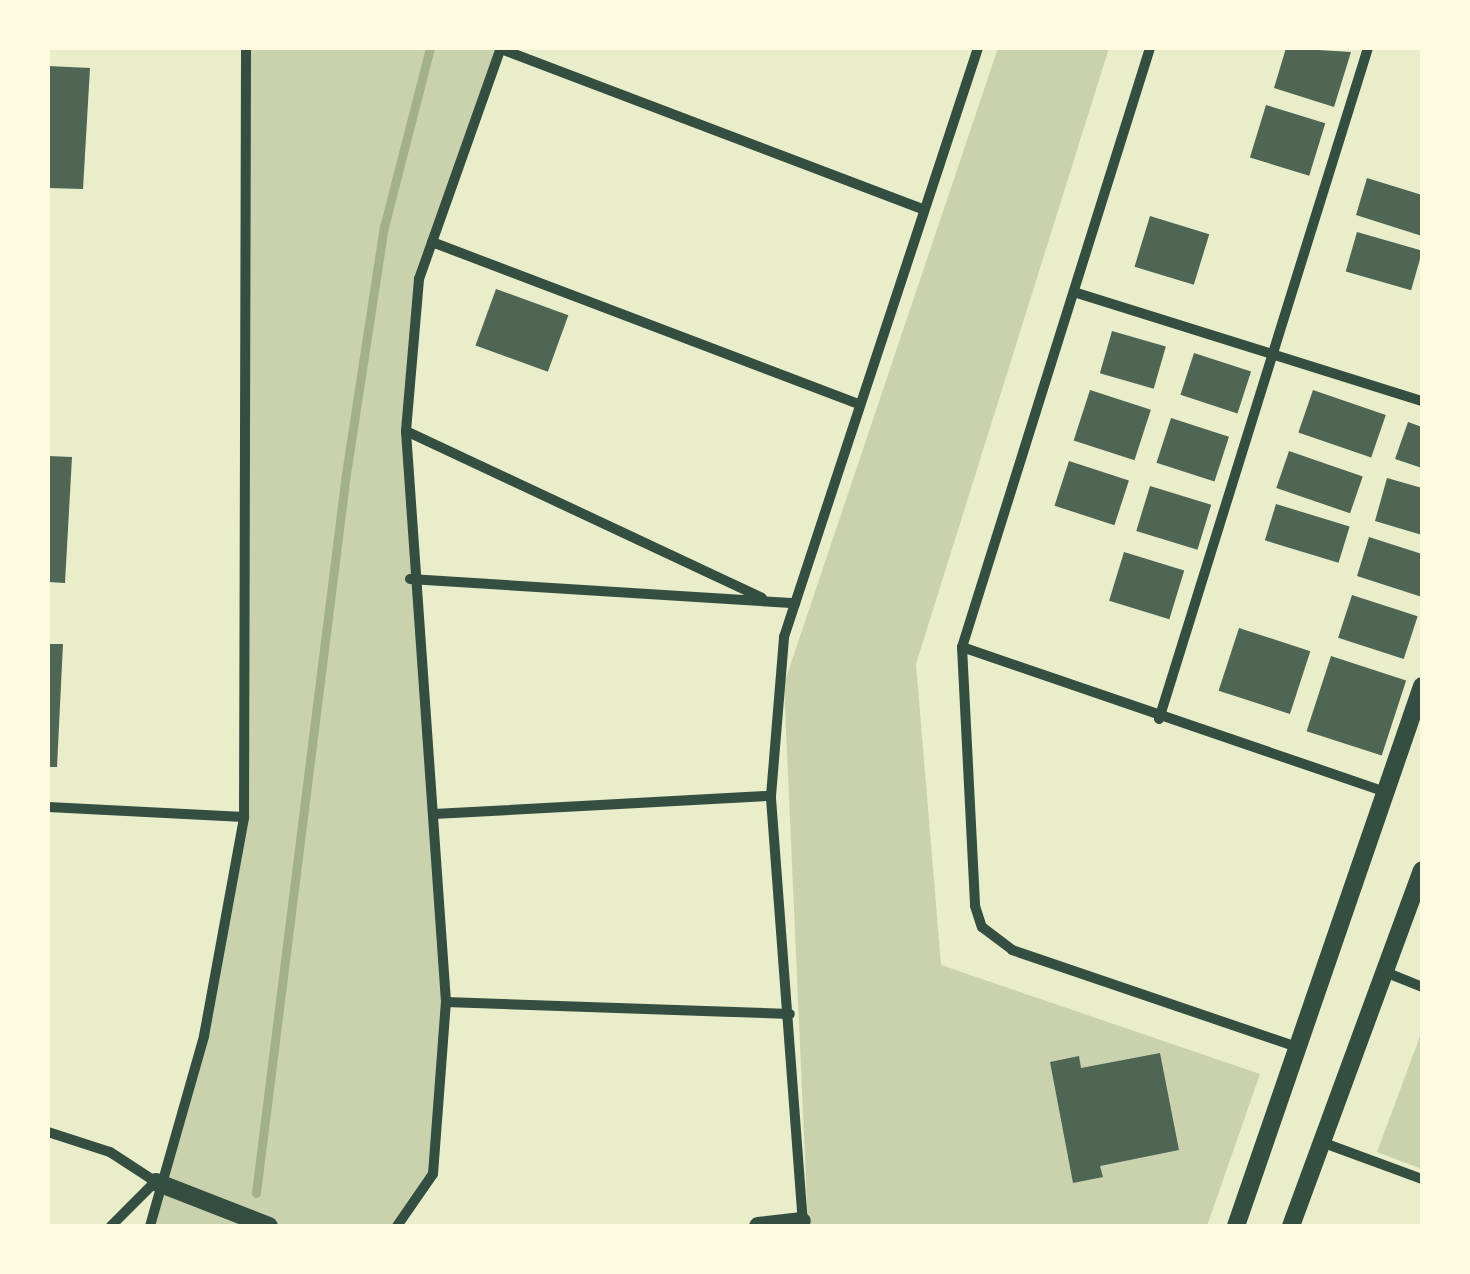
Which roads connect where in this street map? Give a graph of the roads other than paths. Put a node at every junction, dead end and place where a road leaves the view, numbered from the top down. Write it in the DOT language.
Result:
graph roads {
  1 [pos="246,48"];
  2 [pos="501,48"];
  3 [pos="978,48"];
  4 [pos="1150,48"];
  5 [pos="1368,48"];
  6 [pos="922,208"];
  7 [pos="432,242"];
  8 [pos="1077,293"];
  9 [pos="1276,354"];
  10 [pos="1422,401"];
  11 [pos="855,404"];
  12 [pos="406,430"];
  13 [pos="410,579"];
  14 [pos="762,598"];
  15 [pos="794,603"];
  16 [pos="962,647"];
  17 [pos="1422,686"];
  18 [pos="1160,719"];
  19 [pos="1386,792"];
  20 [pos="771,796"];
  21 [pos="48,808"];
  22 [pos="434,814"];
  23 [pos="244,817"];
  24 [pos="1422,870"];
  25 [pos="1385,972"];
  26 [pos="1422,987"];
  27 [pos="446,1002"];
  28 [pos="790,1014"];
  29 [pos="1297,1047"];
  30 [pos="48,1132"];
  31 [pos="1324,1143"];
  32 [pos="1422,1179"];
  33 [pos="156,1182"];
  34 [pos="803,1224"];
  35 [pos="111,1226"];
  36 [pos="150,1226"];
  37 [pos="269,1226"];
  38 [pos="397,1226"];
  39 [pos="758,1226"];
  40 [pos="1236,1226"];
  41 [pos="1291,1226"];
  1 -- 23 [label="street"];
  2 -- 6 [label="street"];
  2 -- 7 [label="street"];
  3 -- 6 [label="street"];
  4 -- 8 [label="street"];
  5 -- 9 [label="street"];
  6 -- 11 [label="street"];
  7 -- 11 [label="street"];
  7 -- 12 [label="street"];
  8 -- 9 [label="street"];
  8 -- 16 [label="street"];
  9 -- 10 [label="street"];
  9 -- 18 [label="street"];
  11 -- 15 [label="street"];
  12 -- 13 [label="street"];
  12 -- 14 [label="street"];
  13 -- 14 [label="street"];
  13 -- 22 [label="street"];
  14 -- 15 [label="street"];
  15 -- 20 [label="street"];
  16 -- 18 [label="street"];
  16 -- 29 [label="street"];
  17 -- 19 [label="street"];
  18 -- 19 [label="street"];
  19 -- 29 [label="street"];
  20 -- 22 [label="street"];
  20 -- 28 [label="street"];
  21 -- 23 [label="street"];
  22 -- 27 [label="street"];
  23 -- 33 [label="street"];
  24 -- 25 [label="street"];
  25 -- 26 [label="street"];
  25 -- 31 [label="street"];
  27 -- 28 [label="street"];
  27 -- 38 [label="street"];
  28 -- 34 [label="street"];
  29 -- 40 [label="street"];
  30 -- 33 [label="street"];
  31 -- 32 [label="street"];
  31 -- 41 [label="street"];
  33 -- 35 [label="street"];
  33 -- 36 [label="street"];
  33 -- 37 [label="street"];
  34 -- 39 [label="street"];
}
